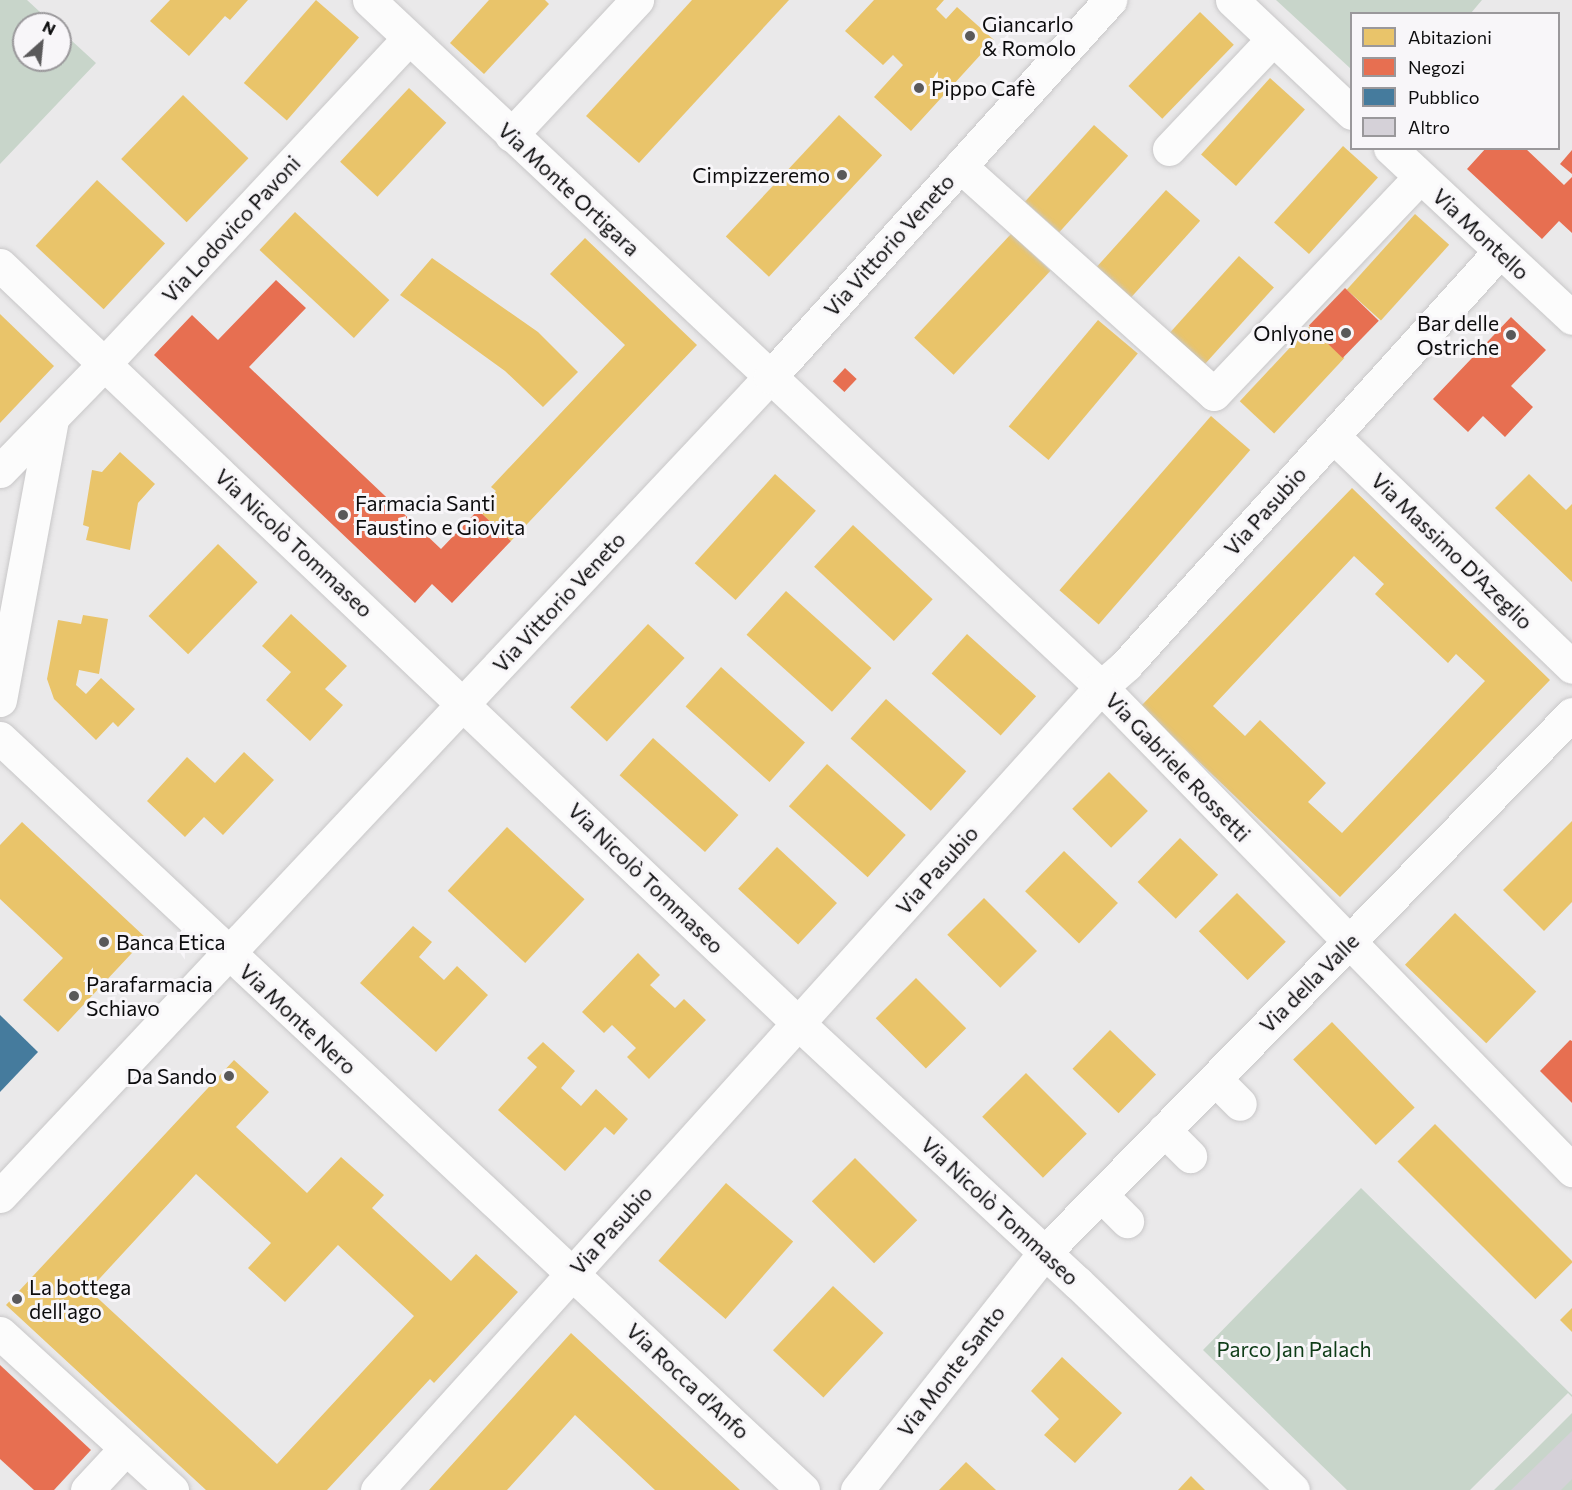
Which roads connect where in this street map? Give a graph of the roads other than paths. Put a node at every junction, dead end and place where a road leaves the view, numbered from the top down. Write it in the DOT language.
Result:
graph roads {
  1 [pos="369,0"];
  2 [pos="637,0"];
  3 [pos="1110,0"];
  4 [pos="1232,0"];
  5 [pos="409,38"];
  6 [pos="1273,39"];
  7 [pos="1350,111"];
  8 [pos="511,135"];
  9 [pos="1169,148"];
  10 [pos="1396,151"];
  11 [pos="960,166"];
  12 [pos="1420,177"];
  13 [pos="1499,252"];
  14 [pos="0,265"];
  15 [pos="1572,318"];
  16 [pos="104,364"];
  17 [pos="770,377"];
  18 [pos="52,419"];
  19 [pos="1333,436"];
  20 [pos="0,471"];
  21 [pos="1572,667"];
  22 [pos="1101,687"];
  23 [pos="0,700"];
  24 [pos="464,703"];
  25 [pos="1572,714"];
  26 [pos="0,738"];
  27 [pos="1349,943"];
  28 [pos="228,954"];
  29 [pos="799,1024"];
  30 [pos="1215,1079"];
  31 [pos="1240,1104"];
  32 [pos="1164,1130"];
  33 [pos="1190,1156"];
  34 [pos="1572,1170"];
  35 [pos="1101,1195"];
  36 [pos="0,1196"];
  37 [pos="1127,1221"];
  38 [pos="1045,1252"];
  39 [pos="573,1273"];
  40 [pos="0,1334"];
  41 [pos="126,1448"];
  42 [pos="87,1490"];
  43 [pos="172,1490"];
  44 [pos="377,1490"];
  45 [pos="802,1490"];
  46 [pos="857,1490"];
  47 [pos="1293,1490"];
  1 -- 5 [label="street, Via Monte Ortigara"];
  2 -- 8 [label="street"];
  3 -- 11 [label="street, Via Vittorio Veneto"];
  4 -- 6 [label="street"];
  5 -- 8 [label="street, Via Monte Ortigara"];
  5 -- 16 [label="street, Via Lodovico Pavoni"];
  6 -- 7 [label="street"];
  6 -- 9 [label="street"];
  8 -- 17 [label="street, Via Monte Ortigara"];
  10 -- 12 [label="street, Via Montello"];
  11 -- 12 [label="street"];
  11 -- 17 [label="street, Via Vittorio Veneto"];
  12 -- 13 [label="street, Via Montello"];
  13 -- 15 [label="street, Via Montello"];
  13 -- 19 [label="street, Via Pasubio"];
  14 -- 16 [label="street, Via Nicolò Tommaseo"];
  16 -- 18 [label="street, Via Lodovico Pavoni"];
  16 -- 24 [label="street, Via Nicolò Tommaseo"];
  17 -- 22 [label="street, Via Gabriele Rossetti"];
  17 -- 24 [label="street, Via Vittorio Veneto"];
  18 -- 20 [label="street, Via Lodovico Pavoni"];
  18 -- 23 [label="street"];
  19 -- 21 [label="street, Via Massimo D'Azeglio"];
  19 -- 22 [label="street, Via Pasubio"];
  22 -- 27 [label="street, Via Gabriele Rossetti"];
  22 -- 29 [label="street, Via Pasubio"];
  24 -- 28 [label="street, Via Vittorio Veneto"];
  24 -- 29 [label="street, Via Nicolò Tommaseo"];
  25 -- 27 [label="street, Via della Valle"];
  26 -- 28 [label="street, Via Monte Nero"];
  27 -- 30 [label="street, Via della Valle"];
  27 -- 34 [label="street, Via Gabriele Rossetti"];
  28 -- 36 [label="street, Via Vittorio Veneto"];
  28 -- 39 [label="street, Via Monte Nero"];
  29 -- 38 [label="street, Via Nicolò Tommaseo"];
  29 -- 39 [label="street, Via Pasubio"];
  30 -- 31 [label="street"];
  30 -- 32 [label="street, Via della Valle"];
  32 -- 33 [label="street"];
  32 -- 35 [label="street, Via della Valle"];
  35 -- 37 [label="street"];
  35 -- 38 [label="street, Via della Valle"];
  38 -- 46 [label="street, Via Monte Santo"];
  38 -- 47 [label="street, Via Nicolò Tommaseo"];
  39 -- 44 [label="street, Via Pasubio"];
  39 -- 45 [label="street, Via Rocca d'Anfo"];
  40 -- 41 [label="street"];
  41 -- 42 [label="street"];
  41 -- 43 [label="street"];
}
